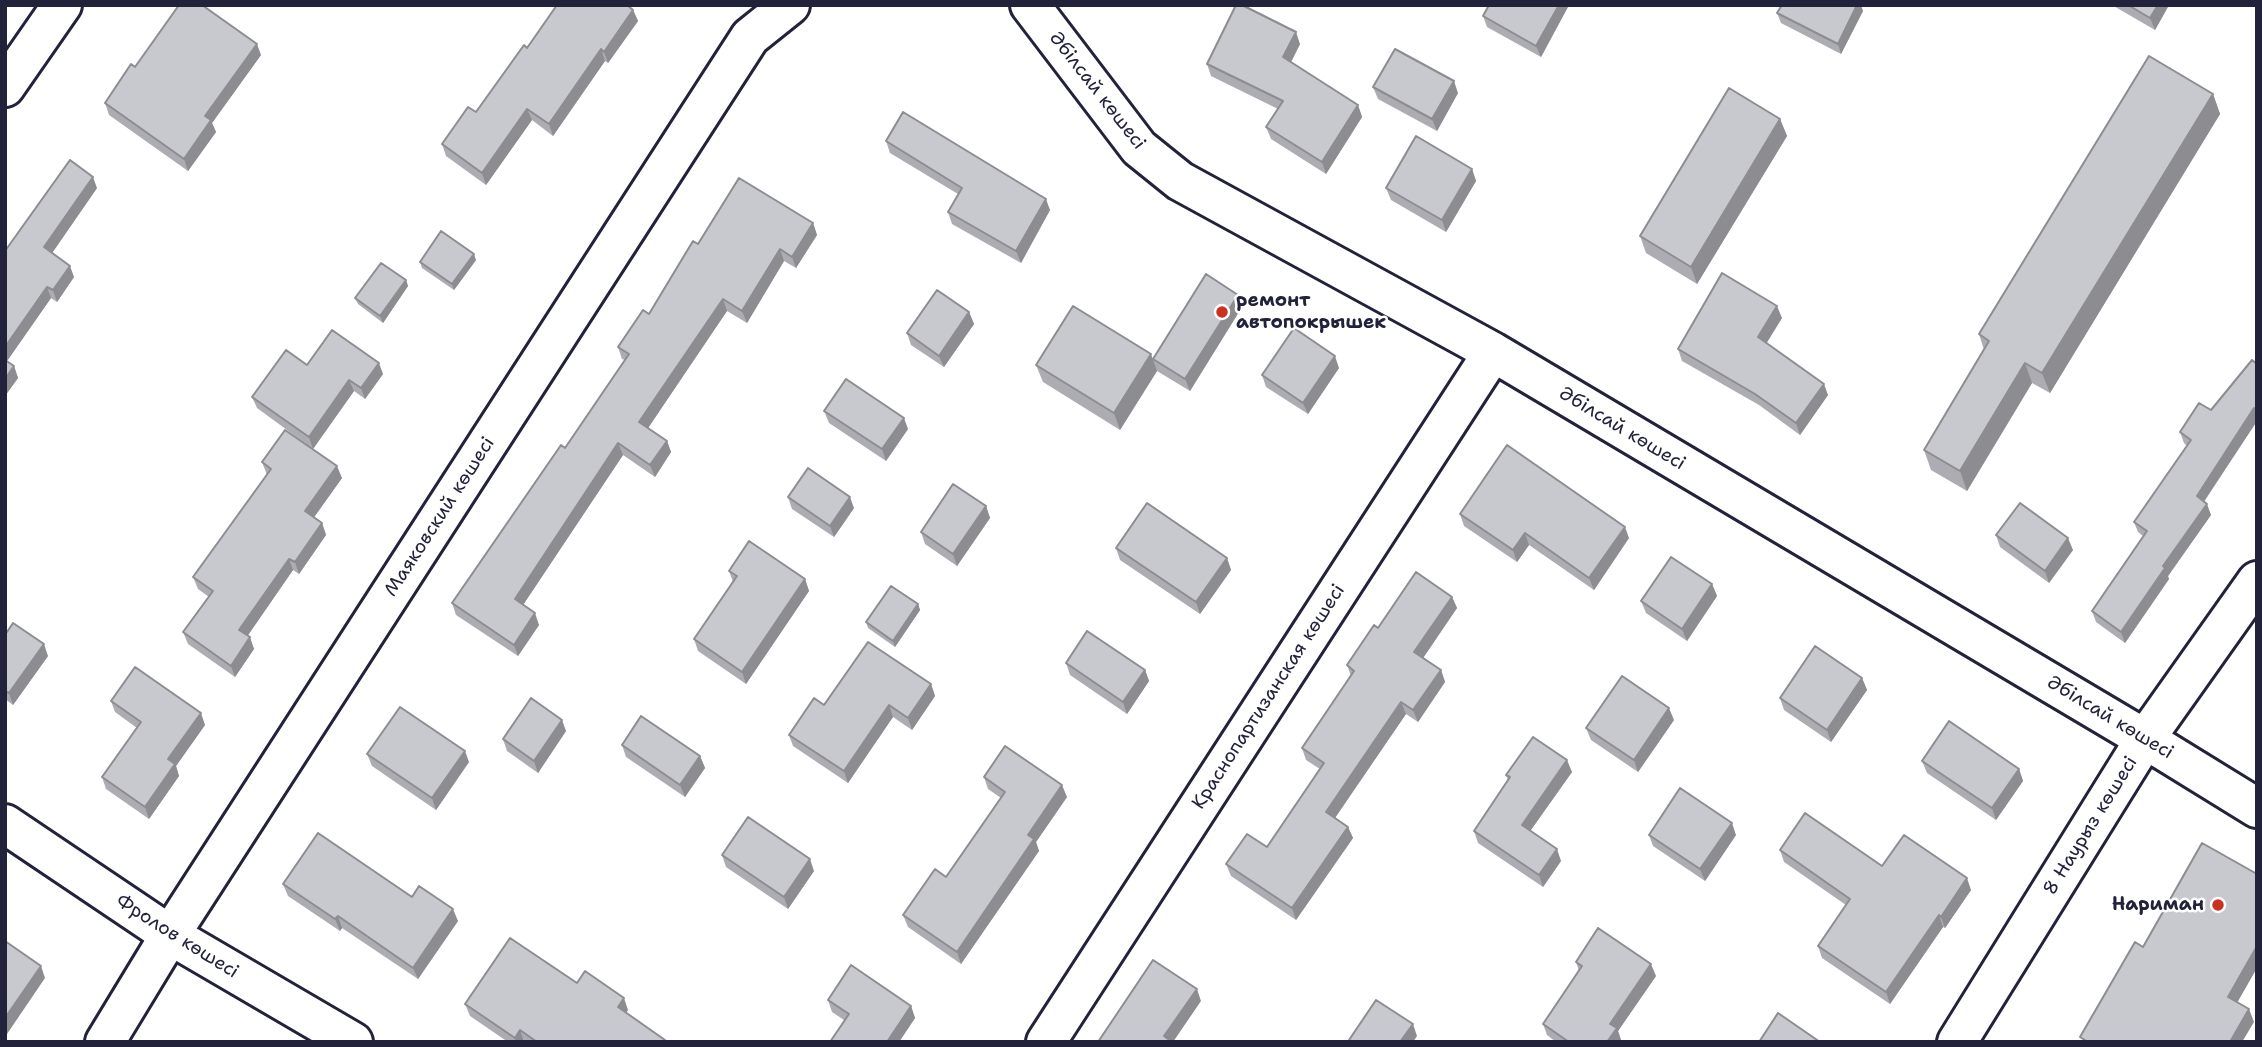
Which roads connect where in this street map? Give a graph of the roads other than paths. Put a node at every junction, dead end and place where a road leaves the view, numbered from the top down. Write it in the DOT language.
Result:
graph roads {
  1 [pos="62,5"];
  2 [pos="790,5"];
  3 [pos="1030,5"];
  4 [pos="5,87"];
  5 [pos="1493,352"];
  6 [pos="2257,581"];
  7 [pos="2145,739"];
  8 [pos="2257,808"];
  9 [pos="5,824"];
  10 [pos="170,935"];
  11 [pos="105,1042"];
  12 [pos="353,1042"];
  13 [pos="1046,1042"];
  14 [pos="1956,1042"];
  1 -- 4 [label="street"];
  2 -- 10 [label="street, Маяковский көшесі"];
  3 -- 5 [label="street, Әбілсай көшесі"];
  5 -- 7 [label="street, Әбілсай көшесі"];
  5 -- 13 [label="street, Краснопартизанская көшесі"];
  6 -- 7 [label="street, 8 Наурыз көшесі"];
  7 -- 8 [label="street, Әбілсай көшесі"];
  7 -- 14 [label="street, 8 Наурыз көшесі"];
  9 -- 10 [label="street, Фролов көшесі"];
  10 -- 11 [label="street, Маяковский көшесі"];
  10 -- 12 [label="street, Фролов көшесі"];
}
